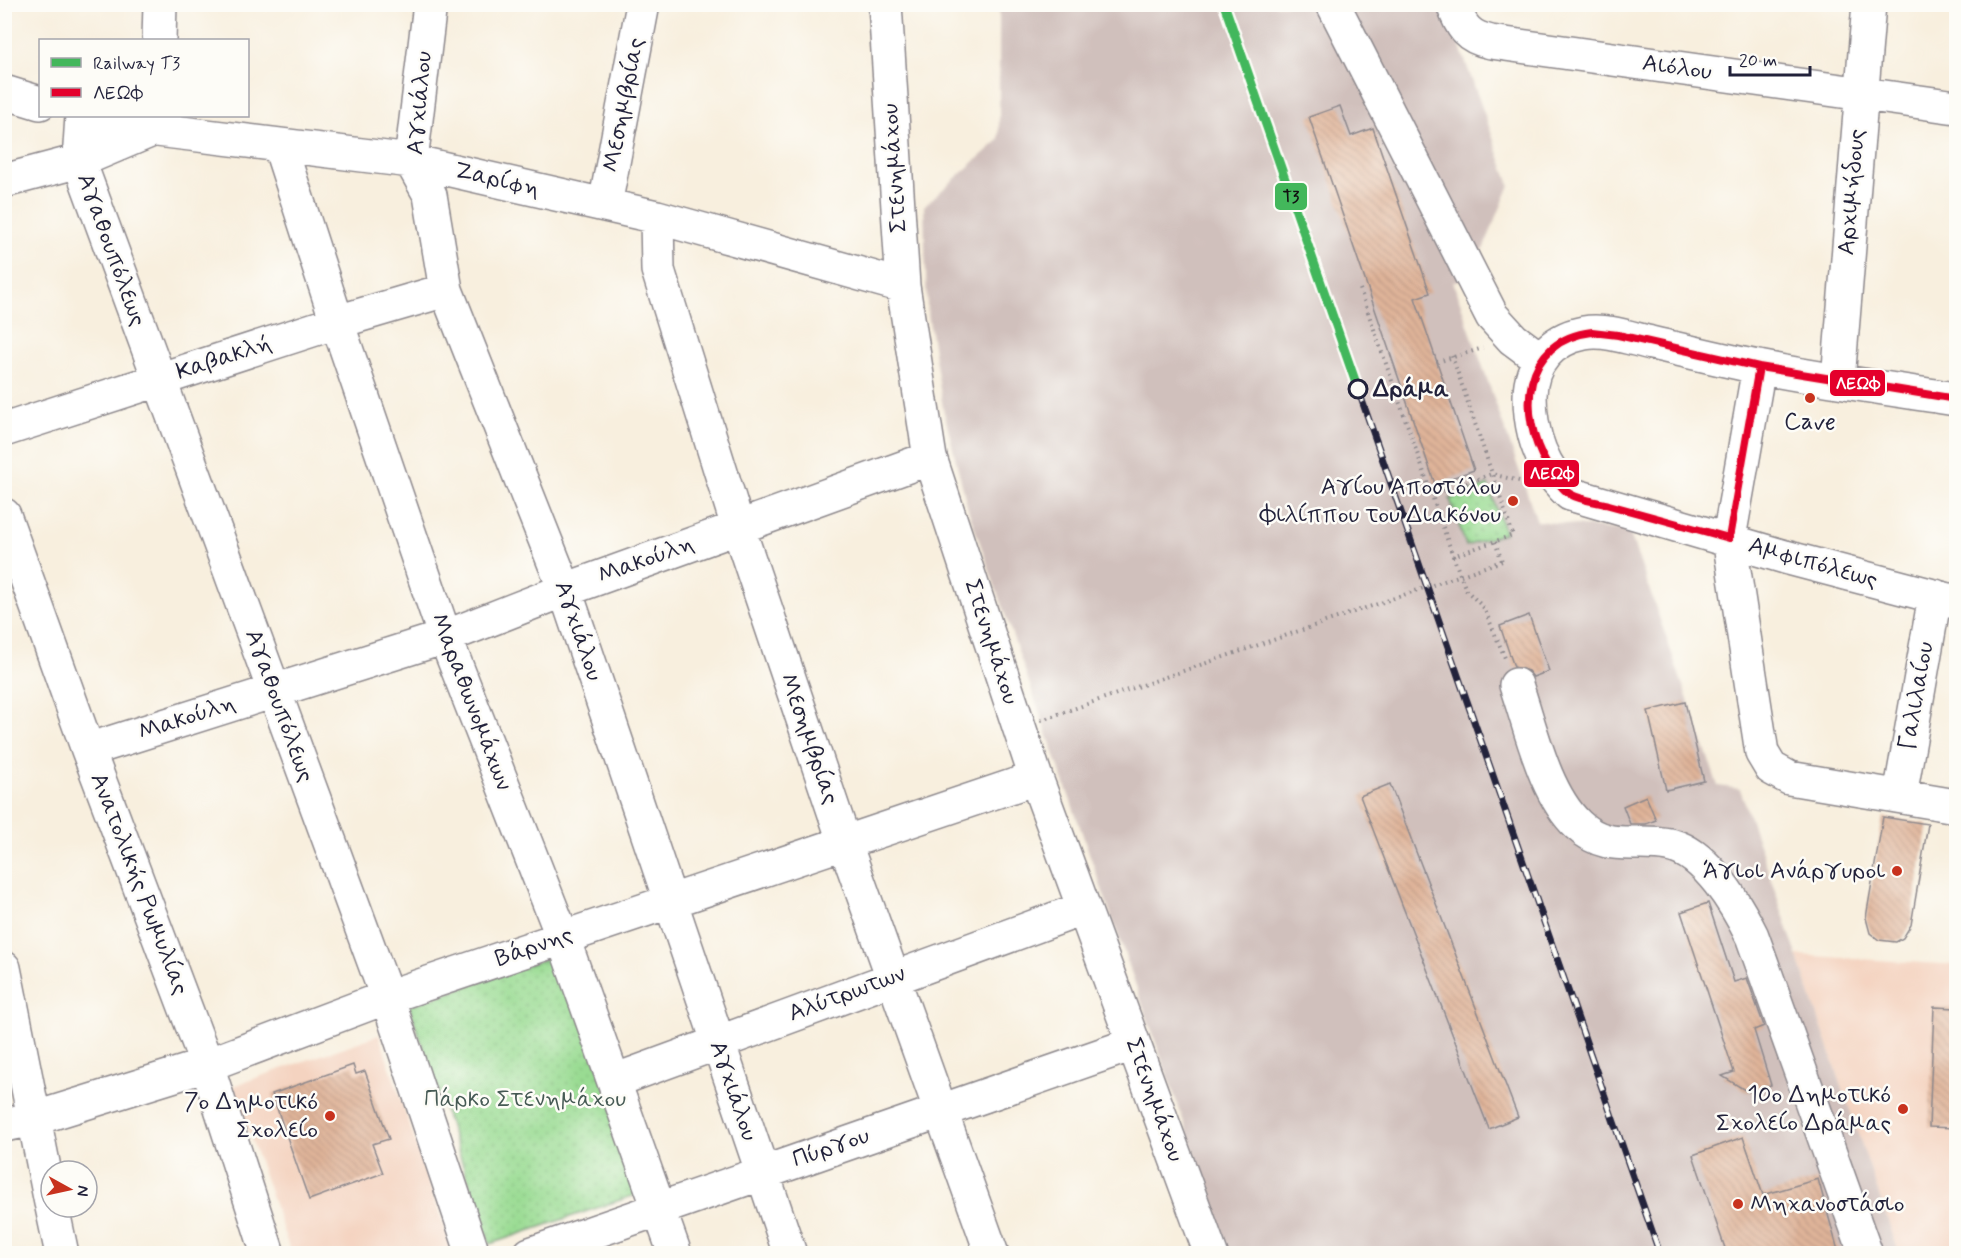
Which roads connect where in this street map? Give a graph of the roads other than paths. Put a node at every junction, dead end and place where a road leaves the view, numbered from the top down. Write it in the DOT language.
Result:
graph roads {
  1 [pos="160,4"];
  2 [pos="430,4"];
  3 [pos="643,4"];
  4 [pos="885,4"];
  5 [pos="1333,4"];
  6 [pos="1453,4"];
  7 [pos="1869,4"];
  8 [pos="159,39"];
  9 [pos="4,92"];
  10 [pos="1860,93"];
  11 [pos="39,103"];
  12 [pos="1956,107"];
  13 [pos="82,117"];
  14 [pos="93,117"];
  15 [pos="157,123"];
  16 [pos="280,146"];
  17 [pos="79,161"];
  18 [pos="411,161"];
  19 [pos="4,181"];
  20 [pos="605,205"];
  21 [pos="657,217"];
  22 [pos="903,286"];
  23 [pos="446,290"];
  24 [pos="337,322"];
  25 [pos="1540,359"];
  26 [pos="1759,367"];
  27 [pos="159,379"];
  28 [pos="1838,380"];
  29 [pos="1956,399"];
  30 [pos="4,430"];
  31 [pos="930,458"];
  32 [pos="4,515"];
  33 [pos="738,527"];
  34 [pos="1729,538"];
  35 [pos="565,590"];
  36 [pos="1946,599"];
  37 [pos="445,637"];
  38 [pos="1516,685"];
  39 [pos="273,691"];
  40 [pos="88,750"];
  41 [pos="1036,778"];
  42 [pos="1900,796"];
  43 [pos="1956,806"];
  44 [pos="844,841"];
  45 [pos="669,901"];
  46 [pos="1082,909"];
  47 [pos="563,938"];
  48 [pos="4,968"];
  49 [pos="894,977"];
  50 [pos="387,997"];
  51 [pos="716,1042"];
  52 [pos="1133,1044"];
  53 [pos="207,1065"];
  54 [pos="614,1081"];
  55 [pos="942,1110"];
  56 [pos="19,1122"];
  57 [pos="761,1172"];
  58 [pos="39,1174"];
  59 [pos="659,1206"];
  60 [pos="54,1219"];
  61 [pos="62,1254"];
  62 [pos="268,1254"];
  63 [pos="473,1254"];
  64 [pos="530,1254"];
  65 [pos="675,1254"];
  66 [pos="790,1254"];
  67 [pos="992,1254"];
  68 [pos="1211,1254"];
  69 [pos="1866,1254"];
  1 -- 8 [label="street"];
  2 -- 18 [label="street, Αγχιάλου"];
  3 -- 20 [label="street, Μεσημβρίας"];
  4 -- 22 [label="street, Στενημάχου"];
  5 -- 25 [label="street"];
  6 -- 10 [label="street, Αιόλου"];
  7 -- 10 [label="street, Αρχιμήδους"];
  9 -- 11 [label="street"];
  10 -- 12 [label="street, Αιόλου"];
  10 -- 28 [label="street, Αρχιμήδους"];
  13 -- 17 [label="street"];
  14 -- 15 [label="street, Ζαρίφη"];
  15 -- 16 [label="street, Ζαρίφη"];
  15 -- 17 [label="street"];
  16 -- 18 [label="street, Ζαρίφη"];
  16 -- 24 [label="street, Μαραθωνομάχων"];
  17 -- 19 [label="street"];
  17 -- 27 [label="street, Αγαθουπόλεως"];
  18 -- 20 [label="street, Ζαρίφη"];
  18 -- 23 [label="street, Αγχιάλου"];
  20 -- 21 [label="street, Ζαρίφη"];
  21 -- 22 [label="street, Ζαρίφη"];
  21 -- 33 [label="street, Μεσημβρίας"];
  22 -- 31 [label="street, Στενημάχου"];
  23 -- 24 [label="street, Καβακλή"];
  23 -- 35 [label="street, Αγχιάλου"];
  24 -- 27 [label="street, Καβακλή"];
  24 -- 37 [label="street, Μαραθωνομάχων"];
  25 -- 26 [label="street"];
  25 -- 34 [label="street, Αμφιπόλεως"];
  26 -- 28 [label="street"];
  26 -- 34 [label="street"];
  27 -- 30 [label="street, Καβακλή"];
  27 -- 39 [label="street, Αγαθουπόλεως"];
  28 -- 29 [label="street"];
  31 -- 33 [label="street, Μακούλη"];
  31 -- 41 [label="street, Στενημάχου"];
  32 -- 40 [label="street, Ανατολικής Ρωμυλίας"];
  33 -- 35 [label="street, Μακούλη"];
  33 -- 44 [label="street, Μεσημβρίας"];
  34 -- 36 [label="street, Αμφιπόλεως"];
  34 -- 42 [label="street"];
  35 -- 37 [label="street, Μακούλη"];
  35 -- 45 [label="street, Αγχιάλου"];
  36 -- 42 [label="street, Γαλιλαίου"];
  37 -- 39 [label="street, Μακούλη"];
  37 -- 47 [label="street, Μαραθωνομάχων"];
  38 -- 69 [label="street"];
  39 -- 40 [label="street, Μακούλη"];
  39 -- 50 [label="street, Αγαθουπόλεως"];
  40 -- 53 [label="street, Ανατολικής Ρωμυλίας"];
  41 -- 44 [label="street, Βάρνης"];
  41 -- 46 [label="street, Στενημάχου"];
  42 -- 43 [label="street"];
  44 -- 45 [label="street, Βάρνης"];
  44 -- 49 [label="street, Μεσημβρίας"];
  45 -- 47 [label="street, Βάρνης"];
  45 -- 51 [label="street, Αγχιάλου"];
  46 -- 49 [label="street, Αλύτρωτων"];
  46 -- 52 [label="street, Στενημάχου"];
  47 -- 50 [label="street, Βάρνης"];
  47 -- 54 [label="street, Μαραθωνομάχων"];
  48 -- 56 [label="street"];
  49 -- 51 [label="street, Αλύτρωτων"];
  49 -- 55 [label="street, Μεσημβρίας"];
  50 -- 53 [label="street, Βάρνης"];
  50 -- 63 [label="street, Αγαθουπόλεως"];
  51 -- 54 [label="street, Αλύτρωτων"];
  51 -- 57 [label="street, Αγχιάλου"];
  52 -- 55 [label="street, Πύργου"];
  52 -- 68 [label="street, Στενημάχου"];
  53 -- 56 [label="street, Βάρνης"];
  53 -- 62 [label="street, Ανατολικής Ρωμυλίας"];
  54 -- 59 [label="street, Μαραθωνομάχων"];
  55 -- 57 [label="street, Πύργου"];
  55 -- 67 [label="street, Μεσημβρίας"];
  56 -- 58 [label="street"];
  57 -- 59 [label="street, Πύργου"];
  57 -- 66 [label="street, Αγχιάλου"];
  59 -- 64 [label="street, Πύργου"];
  59 -- 65 [label="street, Μαραθωνομάχων"];
  60 -- 61 [label="street"];
}
